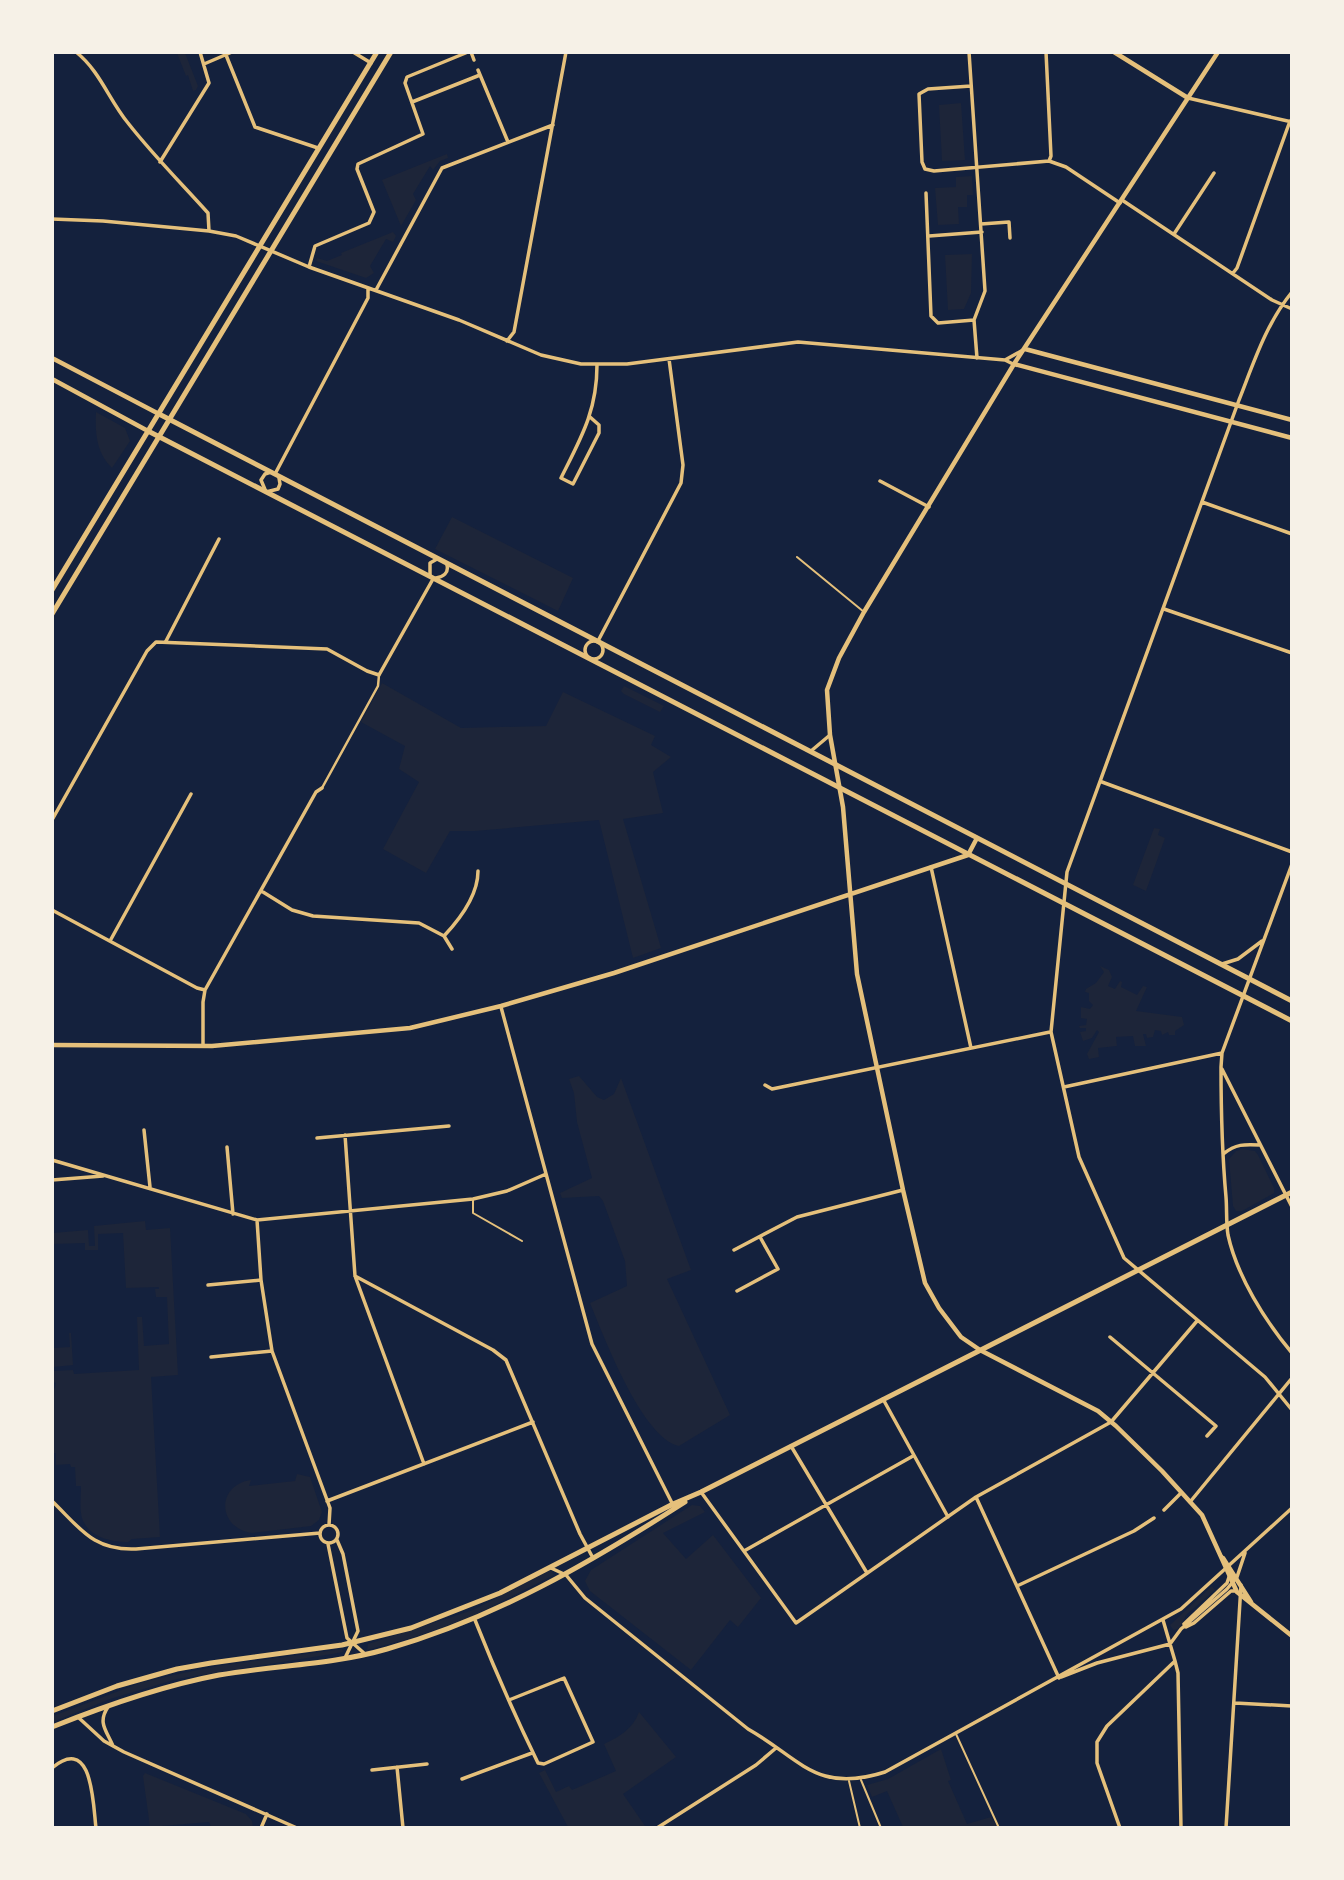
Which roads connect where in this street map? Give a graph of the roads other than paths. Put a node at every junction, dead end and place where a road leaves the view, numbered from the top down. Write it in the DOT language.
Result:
graph roads {
  1 [pos="76,52"];
  2 [pos="200,52"];
  3 [pos="232,52"];
  4 [pos="353,52"];
  5 [pos="377,52"];
  6 [pos="391,52"];
  7 [pos="469,52"];
  8 [pos="566,52"];
  9 [pos="969,52"];
  10 [pos="1046,52"];
  11 [pos="1114,52"];
  12 [pos="1218,52"];
  13 [pos="226,55"];
  14 [pos="474,60"];
  15 [pos="371,63"];
  16 [pos="204,64"];
  17 [pos="971,86"];
  18 [pos="1188,98"];
  19 [pos="412,102"];
  20 [pos="1291,122"];
  21 [pos="553,125"];
  22 [pos="508,142"];
  23 [pos="319,149"];
  24 [pos="160,162"];
  25 [pos="1049,162"];
  26 [pos="977,166"];
  27 [pos="1214,173"];
  28 [pos="926,193"];
  29 [pos="1121,202"];
  30 [pos="52,219"];
  31 [pos="981,224"];
  32 [pos="209,231"];
  33 [pos="982,232"];
  34 [pos="1174,234"];
  35 [pos="929,236"];
  36 [pos="1010,238"];
  37 [pos="260,246"];
  38 [pos="271,251"];
  39 [pos="309,267"];
  40 [pos="1233,273"];
  41 [pos="368,288"];
  42 [pos="376,290"];
  43 [pos="1292,292"];
  44 [pos="1282,305"];
  45 [pos="1292,309"];
  46 [pos="974,320"];
  47 [pos="507,341"];
  48 [pos="1024,349"];
  49 [pos="52,358"];
  50 [pos="977,358"];
  51 [pos="669,359"];
  52 [pos="1004,360"];
  53 [pos="597,365"];
  54 [pos="1014,365"];
  55 [pos="52,379"];
  56 [pos="1237,406"];
  57 [pos="159,414"];
  58 [pos="590,417"];
  59 [pos="170,419"];
  60 [pos="1292,420"];
  61 [pos="1231,422"];
  62 [pos="148,431"];
  63 [pos="160,437"];
  64 [pos="1292,438"];
  65 [pos="275,474"];
  66 [pos="880,481"];
  67 [pos="265,492"];
  68 [pos="1202,502"];
  69 [pos="929,507"];
  70 [pos="1292,534"];
  71 [pos="219,538"];
  72 [pos="797,557"];
  73 [pos="442,560"];
  74 [pos="433,578"];
  75 [pos="52,590"];
  76 [pos="1164,609"];
  77 [pos="864,612"];
  78 [pos="52,614"];
  79 [pos="166,641"];
  80 [pos="598,641"];
  81 [pos="1292,653"];
  82 [pos="589,658"];
  83 [pos="379,675"];
  84 [pos="830,734"];
  85 [pos="811,752"];
  86 [pos="835,764"];
  87 [pos="1102,782"];
  88 [pos="321,788"];
  89 [pos="839,788"];
  90 [pos="191,794"];
  91 [pos="52,820"];
  92 [pos="977,838"];
  93 [pos="1292,852"];
  94 [pos="968,855"];
  95 [pos="1292,864"];
  96 [pos="931,867"];
  97 [pos="478,871"];
  98 [pos="1066,883"];
  99 [pos="262,892"];
  100 [pos="850,894"];
  101 [pos="1063,904"];
  102 [pos="52,910"];
  103 [pos="444,936"];
  104 [pos="1264,939"];
  105 [pos="110,941"];
  106 [pos="452,949"];
  107 [pos="1222,964"];
  108 [pos="1250,978"];
  109 [pos="205,990"];
  110 [pos="1243,996"];
  111 [pos="1292,1000"];
  112 [pos="501,1006"];
  113 [pos="1292,1021"];
  114 [pos="1051,1032"];
  115 [pos="52,1045"];
  116 [pos="203,1046"];
  117 [pos="971,1048"];
  118 [pos="1222,1053"];
  119 [pos="878,1067"];
  120 [pos="1221,1067"];
  121 [pos="765,1085"];
  122 [pos="1065,1087"];
  123 [pos="449,1126"];
  124 [pos="144,1130"];
  125 [pos="345,1135"];
  126 [pos="317,1138"];
  127 [pos="1260,1145"];
  128 [pos="227,1147"];
  129 [pos="1223,1154"];
  130 [pos="52,1160"];
  131 [pos="546,1174"];
  132 [pos="107,1176"];
  133 [pos="52,1180"];
  134 [pos="150,1188"];
  135 [pos="903,1190"];
  136 [pos="1292,1192"];
  137 [pos="1284,1195"];
  138 [pos="473,1199"];
  139 [pos="1290,1206"];
  140 [pos="349,1209"];
  141 [pos="233,1214"];
  142 [pos="257,1220"];
  143 [pos="1228,1224"];
  144 [pos="760,1237"];
  145 [pos="522,1241"];
  146 [pos="734,1250"];
  147 [pos="1137,1270"];
  148 [pos="355,1276"];
  149 [pos="261,1280"];
  150 [pos="208,1285"];
  151 [pos="737,1292"];
  152 [pos="1197,1321"];
  153 [pos="1110,1337"];
  154 [pos="980,1350"];
  155 [pos="272,1351"];
  156 [pos="1292,1353"];
  157 [pos="211,1357"];
  158 [pos="1153,1373"];
  159 [pos="1292,1381"];
  160 [pos="1279,1394"];
  161 [pos="883,1399"];
  162 [pos="1292,1410"];
  163 [pos="533,1422"];
  164 [pos="1111,1422"];
  165 [pos="1207,1436"];
  166 [pos="791,1446"];
  167 [pos="913,1456"];
  168 [pos="424,1464"];
  169 [pos="701,1492"];
  170 [pos="1181,1493"];
  171 [pos="976,1497"];
  172 [pos="327,1500"];
  173 [pos="52,1501"];
  174 [pos="1190,1502"];
  175 [pos="826,1505"];
  176 [pos="674,1506"];
  177 [pos="1292,1508"];
  178 [pos="1164,1510"];
  179 [pos="947,1517"];
  180 [pos="1154,1518"];
  181 [pos="329,1525"];
  182 [pos="320,1533"];
  183 [pos="337,1540"];
  184 [pos="328,1544"];
  185 [pos="588,1549"];
  186 [pos="744,1550"];
  187 [pos="1245,1551"];
  188 [pos="594,1560"];
  189 [pos="551,1568"];
  190 [pos="1228,1568"];
  191 [pos="867,1573"];
  192 [pos="566,1574"];
  193 [pos="1237,1577"];
  194 [pos="1230,1580"];
  195 [pos="1241,1584"];
  196 [pos="1017,1586"];
  197 [pos="1228,1593"];
  198 [pos="1238,1593"];
  199 [pos="1249,1601"];
  200 [pos="1238,1608"];
  201 [pos="475,1620"];
  202 [pos="1163,1620"];
  203 [pos="1181,1629"];
  204 [pos="1292,1636"];
  205 [pos="354,1643"];
  206 [pos="1170,1644"];
  207 [pos="366,1654"];
  208 [pos="344,1659"];
  209 [pos="1175,1661"];
  210 [pos="1059,1678"];
  211 [pos="509,1700"];
  212 [pos="112,1703"];
  213 [pos="1235,1703"];
  214 [pos="1292,1706"];
  215 [pos="52,1711"];
  216 [pos="77,1717"];
  217 [pos="52,1727"];
  218 [pos="955,1733"];
  219 [pos="113,1746"];
  220 [pos="776,1748"];
  221 [pos="532,1753"];
  222 [pos="427,1764"];
  223 [pos="397,1767"];
  224 [pos="52,1768"];
  225 [pos="372,1770"];
  226 [pos="860,1778"];
  227 [pos="462,1779"];
  228 [pos="848,1780"];
  229 [pos="267,1814"];
  230 [pos="96,1828"];
  231 [pos="261,1828"];
  232 [pos="297,1828"];
  233 [pos="403,1828"];
  234 [pos="657,1828"];
  235 [pos="860,1828"];
  236 [pos="881,1828"];
  237 [pos="999,1828"];
  238 [pos="1121,1828"];
  239 [pos="1181,1828"];
  240 [pos="1226,1828"];
  1 -- 24 [label="street"];
  2 -- 16 [label="street"];
  3 -- 13 [label="street"];
  4 -- 15 [label="street"];
  5 -- 15 [label="main road"];
  6 -- 38 [label="main road"];
  7 -- 14 [label="street"];
  7 -- 19 [label="street"];
  8 -- 21 [label="street"];
  9 -- 17 [label="street"];
  10 -- 25 [label="street"];
  11 -- 18 [label="street"];
  12 -- 18 [label="street"];
  13 -- 16 [label="street"];
  13 -- 23 [label="street"];
  15 -- 23 [label="main road"];
  16 -- 24 [label="street"];
  17 -- 26 [label="street"];
  17 -- 26 [label="street"];
  18 -- 20 [label="street"];
  18 -- 29 [label="street"];
  19 -- 22 [label="street"];
  19 -- 39 [label="street"];
  20 -- 40 [label="street"];
  21 -- 22 [label="street"];
  21 -- 47 [label="street"];
  22 -- 42 [label="street"];
  23 -- 37 [label="main road"];
  24 -- 32 [label="street"];
  25 -- 26 [label="street"];
  25 -- 29 [label="street"];
  26 -- 31 [label="street"];
  27 -- 34 [label="street"];
  28 -- 35 [label="street"];
  29 -- 34 [label="street"];
  29 -- 48 [label="street"];
  30 -- 32 [label="street"];
  31 -- 33 [label="street"];
  31 -- 36 [label="street"];
  32 -- 37 [label="street"];
  33 -- 35 [label="street"];
  33 -- 46 [label="street"];
  34 -- 40 [label="street"];
  35 -- 46 [label="street"];
  37 -- 38 [label="street"];
  37 -- 57 [label="main road"];
  38 -- 39 [label="street"];
  38 -- 59 [label="main road"];
  39 -- 41 [label="street"];
  40 -- 44 [label="street"];
  41 -- 42 [label="street"];
  41 -- 65 [label="street"];
  42 -- 47 [label="street"];
  43 -- 44 [label="street"];
  44 -- 45 [label="street"];
  44 -- 56 [label="street"];
  46 -- 50 [label="street"];
  47 -- 53 [label="street"];
  48 -- 52 [label="street"];
  48 -- 54 [label="street"];
  48 -- 56 [label="street"];
  49 -- 57 [label="street"];
  50 -- 51 [label="street"];
  50 -- 52 [label="street"];
  51 -- 53 [label="street"];
  51 -- 80 [label="street"];
  52 -- 54 [label="street"];
  53 -- 58 [label="street"];
  54 -- 61 [label="street"];
  54 -- 69 [label="street"];
  55 -- 62 [label="street"];
  56 -- 60 [label="street"];
  56 -- 61 [label="street"];
  57 -- 59 [label="main road"];
  57 -- 62 [label="main road"];
  58 -- 58 [label="street"];
  59 -- 63 [label="main road"];
  59 -- 65 [label="main road"];
  61 -- 64 [label="street"];
  61 -- 68 [label="street"];
  62 -- 63 [label="main road"];
  62 -- 75 [label="main road"];
  63 -- 67 [label="main road"];
  63 -- 78 [label="main road"];
  65 -- 67 [label="street"];
  65 -- 67 [label="street"];
  65 -- 73 [label="main road"];
  66 -- 69 [label="street"];
  67 -- 74 [label="main road"];
  68 -- 70 [label="street"];
  68 -- 76 [label="street"];
  69 -- 77 [label="street"];
  71 -- 79 [label="street"];
  72 -- 77 [label="lane"];
  73 -- 74 [label="street"];
  73 -- 74 [label="street"];
  73 -- 80 [label="main road"];
  74 -- 82 [label="main road"];
  74 -- 83 [label="street"];
  76 -- 81 [label="street"];
  76 -- 87 [label="street"];
  77 -- 84 [label="street"];
  79 -- 83 [label="street"];
  79 -- 91 [label="street"];
  80 -- 82 [label="street"];
  80 -- 82 [label="street"];
  80 -- 85 [label="main road"];
  82 -- 89 [label="main road"];
  83 -- 88 [label="street"];
  84 -- 85 [label="street"];
  84 -- 86 [label="street"];
  85 -- 86 [label="main road"];
  86 -- 89 [label="street"];
  86 -- 92 [label="main road"];
  87 -- 93 [label="street"];
  87 -- 98 [label="street"];
  88 -- 99 [label="street"];
  89 -- 94 [label="main road"];
  89 -- 100 [label="street"];
  90 -- 105 [label="street"];
  92 -- 94 [label="street"];
  92 -- 98 [label="main road"];
  94 -- 96 [label="street"];
  94 -- 101 [label="main road"];
  95 -- 104 [label="street"];
  96 -- 100 [label="street"];
  96 -- 117 [label="street"];
  97 -- 103 [label="street"];
  98 -- 101 [label="street"];
  98 -- 107 [label="main road"];
  99 -- 103 [label="street"];
  99 -- 109 [label="street"];
  100 -- 112 [label="street"];
  100 -- 119 [label="street"];
  101 -- 110 [label="main road"];
  101 -- 114 [label="street"];
  102 -- 105 [label="street"];
  103 -- 106 [label="street"];
  104 -- 107 [label="street"];
  104 -- 108 [label="street"];
  105 -- 109 [label="street"];
  107 -- 108 [label="main road"];
  108 -- 110 [label="street"];
  108 -- 111 [label="main road"];
  109 -- 116 [label="street"];
  110 -- 113 [label="main road"];
  110 -- 118 [label="street"];
  112 -- 116 [label="street"];
  112 -- 131 [label="street"];
  114 -- 117 [label="street"];
  114 -- 122 [label="street"];
  115 -- 116 [label="street"];
  117 -- 119 [label="street"];
  118 -- 120 [label="street"];
  118 -- 122 [label="street"];
  119 -- 121 [label="street"];
  119 -- 135 [label="street"];
  120 -- 127 [label="street"];
  120 -- 129 [label="street"];
  122 -- 147 [label="street"];
  123 -- 125 [label="street"];
  124 -- 134 [label="street"];
  125 -- 126 [label="street"];
  125 -- 140 [label="street"];
  127 -- 129 [label="street"];
  127 -- 137 [label="street"];
  128 -- 141 [label="street"];
  129 -- 143 [label="street"];
  130 -- 132 [label="street"];
  131 -- 138 [label="street"];
  131 -- 176 [label="street"];
  132 -- 133 [label="street"];
  132 -- 134 [label="street"];
  134 -- 141 [label="street"];
  135 -- 144 [label="street"];
  135 -- 154 [label="street"];
  136 -- 137 [label="main road"];
  137 -- 139 [label="street"];
  137 -- 143 [label="main road"];
  138 -- 140 [label="street"];
  138 -- 145 [label="lane"];
  140 -- 142 [label="street"];
  140 -- 148 [label="street"];
  141 -- 142 [label="street"];
  142 -- 149 [label="street"];
  143 -- 147 [label="main road"];
  143 -- 156 [label="street"];
  144 -- 146 [label="street"];
  144 -- 151 [label="street"];
  147 -- 152 [label="street"];
  147 -- 154 [label="main road"];
  148 -- 163 [label="street"];
  148 -- 168 [label="street"];
  149 -- 150 [label="street"];
  149 -- 155 [label="street"];
  152 -- 158 [label="street"];
  152 -- 160 [label="street"];
  153 -- 158 [label="street"];
  154 -- 161 [label="main road"];
  154 -- 164 [label="street"];
  155 -- 157 [label="street"];
  155 -- 172 [label="street"];
  158 -- 164 [label="street"];
  158 -- 165 [label="street"];
  159 -- 160 [label="street"];
  160 -- 162 [label="street"];
  160 -- 174 [label="street"];
  161 -- 166 [label="main road"];
  161 -- 167 [label="street"];
  163 -- 168 [label="street"];
  163 -- 185 [label="street"];
  164 -- 170 [label="street"];
  164 -- 171 [label="street"];
  166 -- 169 [label="main road"];
  166 -- 175 [label="street"];
  167 -- 175 [label="street"];
  167 -- 179 [label="street"];
  168 -- 172 [label="street"];
  169 -- 176 [label="main road"];
  169 -- 186 [label="street"];
  170 -- 174 [label="street"];
  170 -- 178 [label="street"];
  171 -- 179 [label="street"];
  171 -- 196 [label="street"];
  172 -- 181 [label="street"];
  173 -- 182 [label="street"];
  174 -- 190 [label="street"];
  175 -- 186 [label="street"];
  175 -- 191 [label="street"];
  176 -- 185 [label="main road"];
  176 -- 188 [label="main road"];
  177 -- 187 [label="street"];
  179 -- 191 [label="street"];
  180 -- 196 [label="street"];
  181 -- 182 [label="street"];
  181 -- 183 [label="street"];
  182 -- 184 [label="street"];
  183 -- 184 [label="street"];
  183 -- 205 [label="street"];
  184 -- 205 [label="street"];
  185 -- 188 [label="street"];
  185 -- 189 [label="main road"];
  186 -- 191 [label="street"];
  187 -- 190 [label="street"];
  187 -- 193 [label="street"];
  188 -- 192 [label="main road"];
  189 -- 192 [label="street"];
  189 -- 205 [label="main road"];
  190 -- 193 [label="street"];
  190 -- 194 [label="street"];
  190 -- 202 [label="street"];
  192 -- 201 [label="main road"];
  192 -- 220 [label="street"];
  193 -- 194 [label="street"];
  193 -- 195 [label="street"];
  194 -- 198 [label="street"];
  194 -- 203 [label="street"];
  195 -- 198 [label="street"];
  195 -- 199 [label="street"];
  196 -- 210 [label="street"];
  197 -- 198 [label="street"];
  197 -- 200 [label="street"];
  197 -- 203 [label="street"];
  198 -- 199 [label="street"];
  198 -- 200 [label="street"];
  199 -- 200 [label="street"];
  199 -- 204 [label="street"];
  200 -- 213 [label="street"];
  201 -- 207 [label="main road"];
  201 -- 211 [label="street"];
  202 -- 206 [label="street"];
  202 -- 210 [label="street"];
  203 -- 206 [label="street"];
  205 -- 207 [label="street"];
  205 -- 208 [label="street"];
  205 -- 215 [label="main road"];
  206 -- 209 [label="street"];
  206 -- 210 [label="street"];
  207 -- 208 [label="main road"];
  208 -- 212 [label="main road"];
  209 -- 238 [label="street"];
  209 -- 239 [label="street"];
  210 -- 218 [label="street"];
  211 -- 221 [label="street"];
  211 -- 221 [label="street"];
  212 -- 216 [label="main road"];
  212 -- 219 [label="street"];
  213 -- 214 [label="street"];
  213 -- 240 [label="street"];
  216 -- 217 [label="main road"];
  216 -- 219 [label="street"];
  218 -- 226 [label="street"];
  218 -- 237 [label="lane"];
  219 -- 229 [label="street"];
  220 -- 228 [label="street"];
  220 -- 234 [label="street"];
  221 -- 227 [label="street"];
  222 -- 223 [label="street"];
  223 -- 225 [label="street"];
  223 -- 233 [label="street"];
  224 -- 230 [label="street"];
  226 -- 228 [label="street"];
  226 -- 236 [label="lane"];
  228 -- 235 [label="lane"];
  229 -- 231 [label="street"];
  229 -- 232 [label="street"];
}
